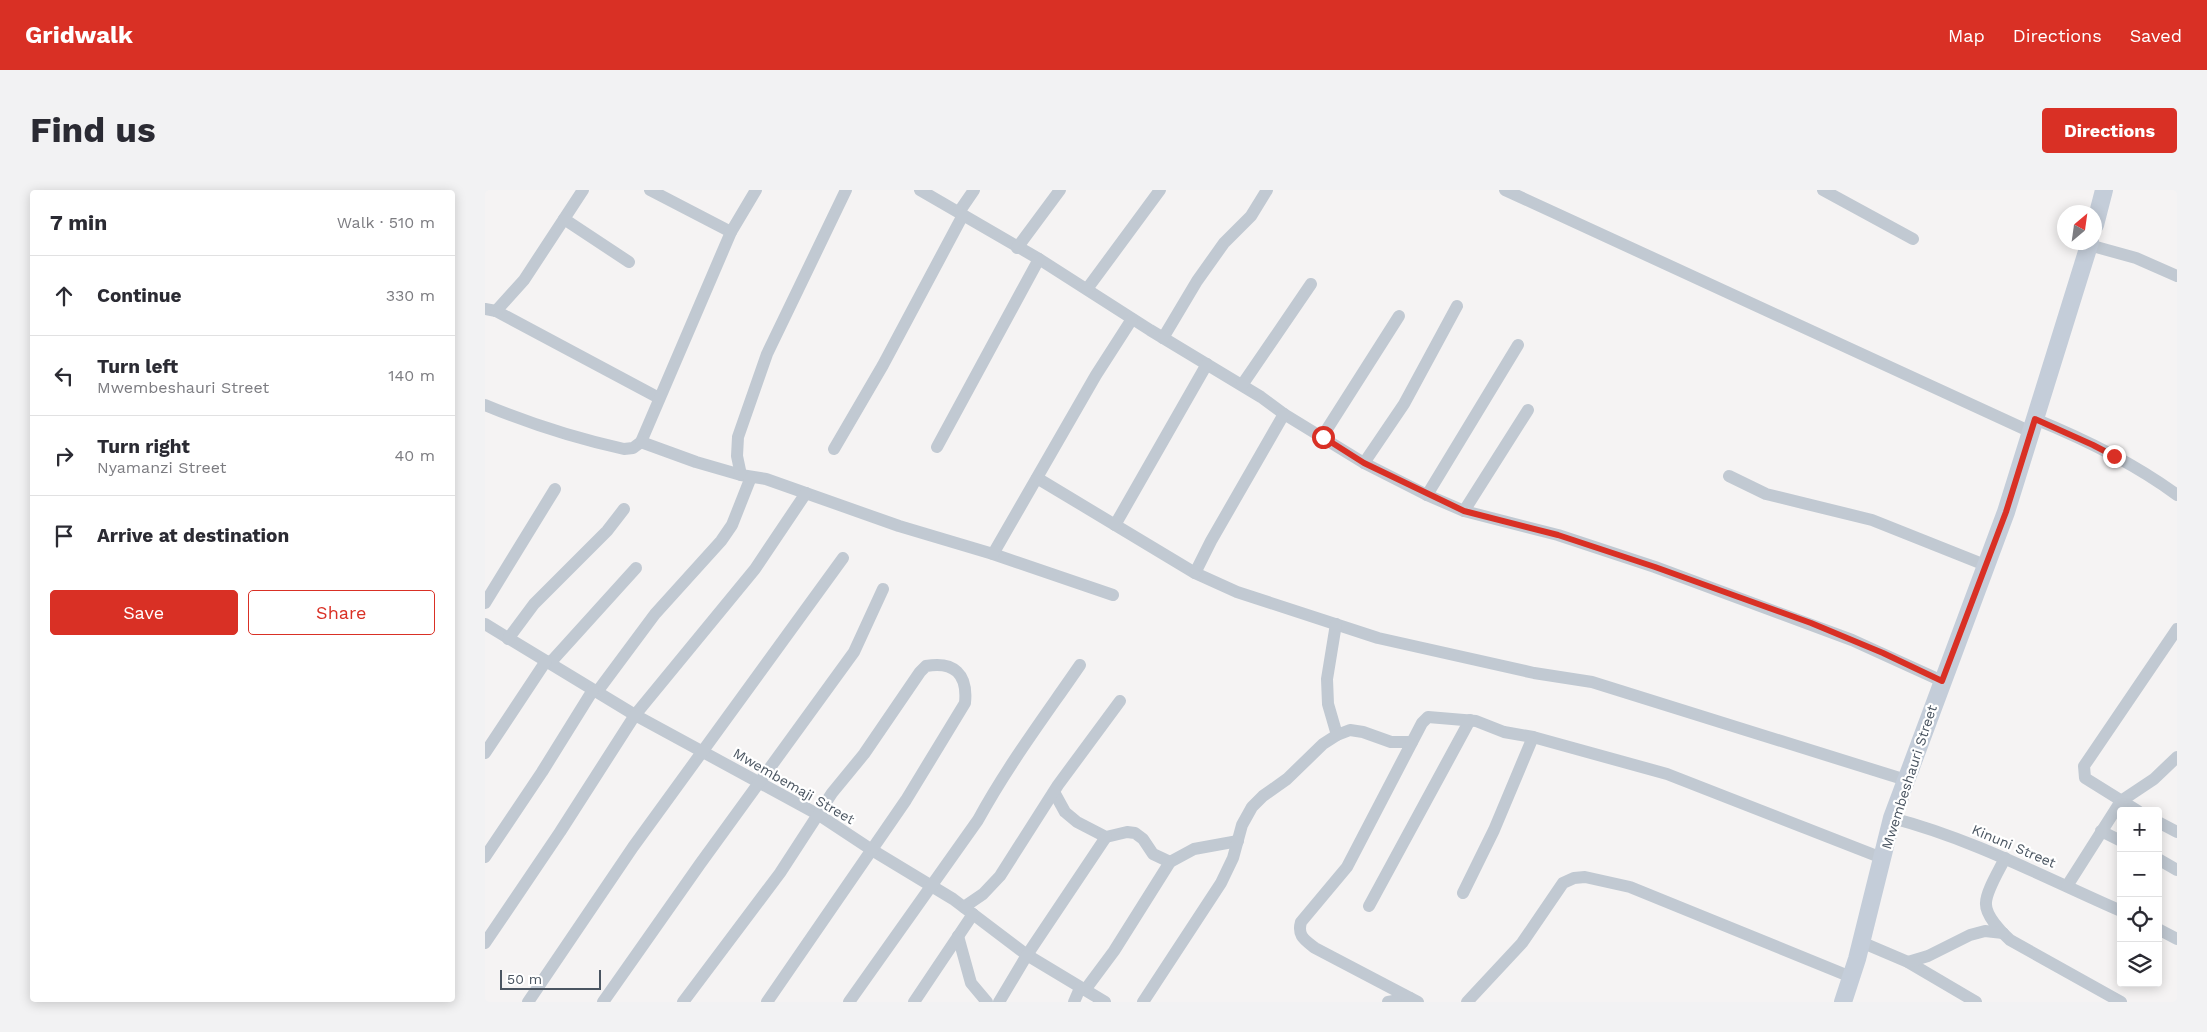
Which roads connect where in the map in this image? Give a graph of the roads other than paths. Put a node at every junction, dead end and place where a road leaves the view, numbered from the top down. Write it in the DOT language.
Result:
graph roads {
  1 [pos="583,190"];
  2 [pos="650,190"];
  3 [pos="756,190"];
  4 [pos="846,190"];
  5 [pos="920,190"];
  6 [pos="974,190"];
  7 [pos="1060,190"];
  8 [pos="1160,190"];
  9 [pos="1267,190"];
  10 [pos="1505,190"];
  11 [pos="1823,190"];
  12 [pos="2101,191"];
  13 [pos="2098,205"];
  14 [pos="961,214"];
  15 [pos="564,219"];
  16 [pos="731,232"];
  17 [pos="1913,239"];
  18 [pos="1017,248"];
  19 [pos="2102,248"];
  20 [pos="2087,250"];
  21 [pos="1039,259"];
  22 [pos="629,262"];
  23 [pos="2177,276"];
  24 [pos="1311,284"];
  25 [pos="1087,289"];
  26 [pos="1457,306"];
  27 [pos="491,310"];
  28 [pos="1399,316"];
  29 [pos="1132,319"];
  30 [pos="1163,338"];
  31 [pos="1518,345"];
  32 [pos="1207,364"];
  33 [pos="1242,385"];
  34 [pos="659,398"];
  35 [pos="485,405"];
  36 [pos="1528,410"];
  37 [pos="1284,414"];
  38 [pos="2033,425"];
  39 [pos="1323,437"];
  40 [pos="641,442"];
  41 [pos="937,447"];
  42 [pos="834,449"];
  43 [pos="1364,463"];
  44 [pos="746,476"];
  45 [pos="1729,476"];
  46 [pos="1037,478"];
  47 [pos="555,489"];
  48 [pos="806,493"];
  49 [pos="1427,495"];
  50 [pos="2177,495"];
  51 [pos="624,509"];
  52 [pos="1464,511"];
  53 [pos="1115,525"];
  54 [pos="993,554"];
  55 [pos="843,558"];
  56 [pos="1985,565"];
  57 [pos="636,568"];
  58 [pos="1195,572"];
  59 [pos="883,590"];
  60 [pos="1113,595"];
  61 [pos="485,604"];
  62 [pos="485,624"];
  63 [pos="1336,624"];
  64 [pos="2177,629"];
  65 [pos="508,638"];
  66 [pos="548,662"];
  67 [pos="1080,665"];
  68 [pos="1942,681"];
  69 [pos="595,691"];
  70 [pos="1119,701"];
  71 [pos="635,715"];
  72 [pos="1469,720"];
  73 [pos="1337,735"];
  74 [pos="1533,738"];
  75 [pos="1412,742"];
  76 [pos="702,751"];
  77 [pos="485,753"];
  78 [pos="2177,757"];
  79 [pos="1906,780"];
  80 [pos="759,783"];
  81 [pos="1054,792"];
  82 [pos="2121,801"];
  83 [pos="2131,807"];
  84 [pos="819,815"];
  85 [pos="1893,818"];
  86 [pos="2162,824"];
  87 [pos="2101,831"];
  88 [pos="2177,832"];
  89 [pos="1106,836"];
  90 [pos="2117,839"];
  91 [pos="1238,841"];
  92 [pos="871,850"];
  93 [pos="485,857"];
  94 [pos="1882,858"];
  95 [pos="2005,858"];
  96 [pos="2162,861"];
  97 [pos="1170,862"];
  98 [pos="2177,870"];
  99 [pos="932,886"];
  100 [pos="2067,886"];
  101 [pos="1463,893"];
  102 [pos="1369,906"];
  103 [pos="2117,909"];
  104 [pos="968,910"];
  105 [pos="2162,931"];
  106 [pos="2003,933"];
  107 [pos="958,936"];
  108 [pos="2177,939"];
  109 [pos="1861,942"];
  110 [pos="485,943"];
  111 [pos="1027,955"];
  112 [pos="1909,962"];
  113 [pos="1851,977"];
  114 [pos="1082,989"];
  115 [pos="1414,1000"];
  116 [pos="528,1002"];
  117 [pos="603,1002"];
  118 [pos="683,1002"];
  119 [pos="767,1002"];
  120 [pos="849,1002"];
  121 [pos="914,1002"];
  122 [pos="987,1002"];
  123 [pos="999,1002"];
  124 [pos="1074,1002"];
  125 [pos="1105,1002"];
  126 [pos="1143,1002"];
  127 [pos="1388,1002"];
  128 [pos="1467,1002"];
  129 [pos="1843,1002"];
  130 [pos="1976,1002"];
  131 [pos="2121,1002"];
  1 -- 15 [label="street"];
  2 -- 16 [label="street"];
  3 -- 16 [label="street"];
  4 -- 44 [label="street"];
  5 -- 14 [label="street"];
  6 -- 14 [label="street"];
  7 -- 18 [label="street"];
  8 -- 25 [label="street"];
  9 -- 30 [label="street"];
  10 -- 38 [label="street"];
  11 -- 17 [label="street"];
  12 -- 13 [label="street"];
  14 -- 18 [label="street"];
  14 -- 42 [label="street"];
  15 -- 22 [label="street"];
  15 -- 27 [label="street"];
  16 -- 34 [label="street"];
  18 -- 21 [label="street"];
  19 -- 23 [label="street"];
  20 -- 38 [label="street, Mwembeshauri Street"];
  21 -- 25 [label="street"];
  21 -- 41 [label="street"];
  24 -- 33 [label="street"];
  25 -- 29 [label="street"];
  26 -- 43 [label="street"];
  27 -- 34 [label="street"];
  28 -- 39 [label="street"];
  29 -- 30 [label="street"];
  29 -- 46 [label="street"];
  30 -- 32 [label="street"];
  31 -- 49 [label="street"];
  32 -- 33 [label="street"];
  32 -- 53 [label="street"];
  33 -- 37 [label="street"];
  34 -- 40 [label="street"];
  35 -- 40 [label="street"];
  36 -- 52 [label="street"];
  37 -- 39 [label="street"];
  37 -- 58 [label="street"];
  38 -- 50 [label="street"];
  38 -- 56 [label="street, Mwembeshauri Street"];
  39 -- 43 [label="street"];
  40 -- 44 [label="street"];
  43 -- 49 [label="street"];
  44 -- 48 [label="street"];
  44 -- 69 [label="street"];
  45 -- 56 [label="street"];
  46 -- 53 [label="street"];
  46 -- 54 [label="street"];
  47 -- 61 [label="street"];
  48 -- 54 [label="street"];
  48 -- 71 [label="street"];
  49 -- 52 [label="street"];
  51 -- 65 [label="street"];
  52 -- 68 [label="street"];
  53 -- 58 [label="street"];
  54 -- 60 [label="street"];
  55 -- 76 [label="street"];
  56 -- 68 [label="street, Mwembeshauri Street"];
  57 -- 66 [label="street"];
  58 -- 63 [label="street"];
  59 -- 80 [label="street"];
  62 -- 65 [label="street, Mwembemaji Street"];
  63 -- 73 [label="street"];
  63 -- 79 [label="street"];
  64 -- 82 [label="street"];
  65 -- 66 [label="street, Mwembemaji Street"];
  66 -- 69 [label="street, Mwembemaji Street"];
  66 -- 77 [label="street"];
  67 -- 99 [label="street"];
  68 -- 79 [label="street, Mwembeshauri Street"];
  69 -- 71 [label="street, Mwembemaji Street"];
  69 -- 93 [label="street"];
  70 -- 81 [label="street"];
  71 -- 76 [label="street, Mwembemaji Street"];
  71 -- 110 [label="street"];
  72 -- 74 [label="street"];
  72 -- 75 [label="street"];
  72 -- 102 [label="street"];
  73 -- 75 [label="street"];
  73 -- 91 [label="street"];
  74 -- 94 [label="street"];
  74 -- 101 [label="street"];
  75 -- 115 [label="street"];
  76 -- 80 [label="street, Mwembemaji Street"];
  76 -- 116 [label="street"];
  78 -- 82 [label="street"];
  79 -- 85 [label="street, Mwembeshauri Street"];
  80 -- 84 [label="street, Mwembemaji Street"];
  80 -- 117 [label="street"];
  81 -- 89 [label="street"];
  81 -- 104 [label="street"];
  82 -- 83 [label="street"];
  82 -- 87 [label="street"];
  84 -- 92 [label="street, Mwembemaji Street"];
  84 -- 92 [label="street"];
  84 -- 118 [label="street"];
  85 -- 94 [label="street, Mwembeshauri Street"];
  85 -- 95 [label="street, Kinuni Street"];
  86 -- 88 [label="street"];
  87 -- 90 [label="street"];
  87 -- 100 [label="street"];
  89 -- 97 [label="street"];
  89 -- 111 [label="street"];
  91 -- 97 [label="street"];
  91 -- 126 [label="street"];
  92 -- 99 [label="street, Mwembemaji Street"];
  92 -- 119 [label="street"];
  94 -- 109 [label="street, Mwembeshauri Street"];
  95 -- 100 [label="street, Kinuni Street"];
  95 -- 106 [label="street"];
  96 -- 98 [label="street"];
  97 -- 114 [label="street"];
  99 -- 104 [label="street, Mwembemaji Street"];
  99 -- 120 [label="street"];
  100 -- 103 [label="street, Kinuni Street"];
  104 -- 107 [label="street"];
  104 -- 111 [label="street, Mwembemaji Street"];
  105 -- 108 [label="street"];
  106 -- 112 [label="street"];
  106 -- 131 [label="street"];
  107 -- 121 [label="street"];
  107 -- 122 [label="street"];
  109 -- 112 [label="street"];
  109 -- 113 [label="street, Mwembeshauri Street"];
  111 -- 114 [label="street, Mwembemaji Street"];
  111 -- 123 [label="street"];
  112 -- 130 [label="street"];
  113 -- 128 [label="street"];
  113 -- 129 [label="street, Mwembeshauri Street"];
  114 -- 124 [label="street"];
  114 -- 125 [label="street, Mwembemaji Street"];
  115 -- 127 [label="street"];
}
